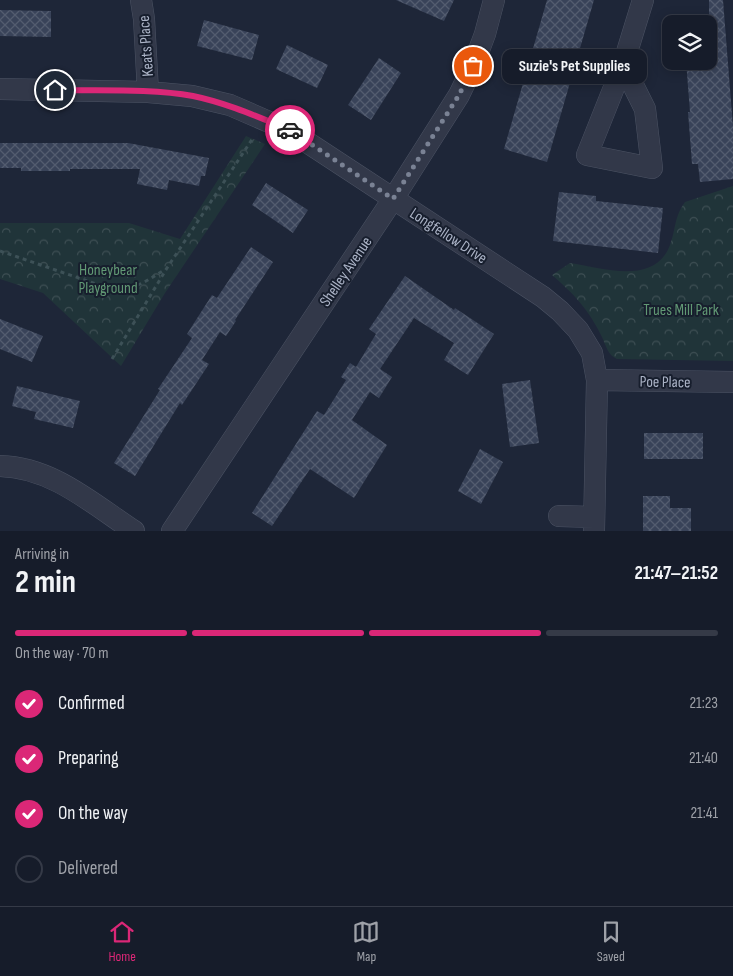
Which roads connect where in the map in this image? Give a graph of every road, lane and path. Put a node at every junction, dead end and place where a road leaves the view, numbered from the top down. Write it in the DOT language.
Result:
graph roads {
  1 [pos="141,0"];
  2 [pos="494,0"];
  3 [pos="643,0"];
  4 [pos="622,65"];
  5 [pos="0,89"];
  6 [pos="148,92"];
  7 [pos="262,118"];
  8 [pos="393,199"];
  9 [pos="0,252"];
  10 [pos="167,268"];
  11 [pos="112,359"];
  12 [pos="597,380"];
  13 [pos="733,382"];
  14 [pos="0,466"];
  15 [pos="559,516"];
  16 [pos="594,524"];
  17 [pos="134,531"];
  18 [pos="172,531"];
  1 -- 6 [label="street, Keats Place"];
  2 -- 8 [label="street, Shelley Avenue"];
  3 -- 4 [label="street"];
  4 -- 4 [label="street"];
  5 -- 6 [label="street, Longfellow Drive"];
  6 -- 7 [label="street, Longfellow Drive"];
  7 -- 8 [label="street, Longfellow Drive"];
  7 -- 10 [label="path"];
  8 -- 12 [label="street, Longfellow Drive"];
  8 -- 18 [label="street, Shelley Avenue"];
  9 -- 10 [label="path"];
  10 -- 11 [label="path"];
  12 -- 13 [label="street, Poe Place"];
  12 -- 16 [label="street, Longfellow Drive"];
  14 -- 17 [label="street"];
  15 -- 16 [label="street"];
}
